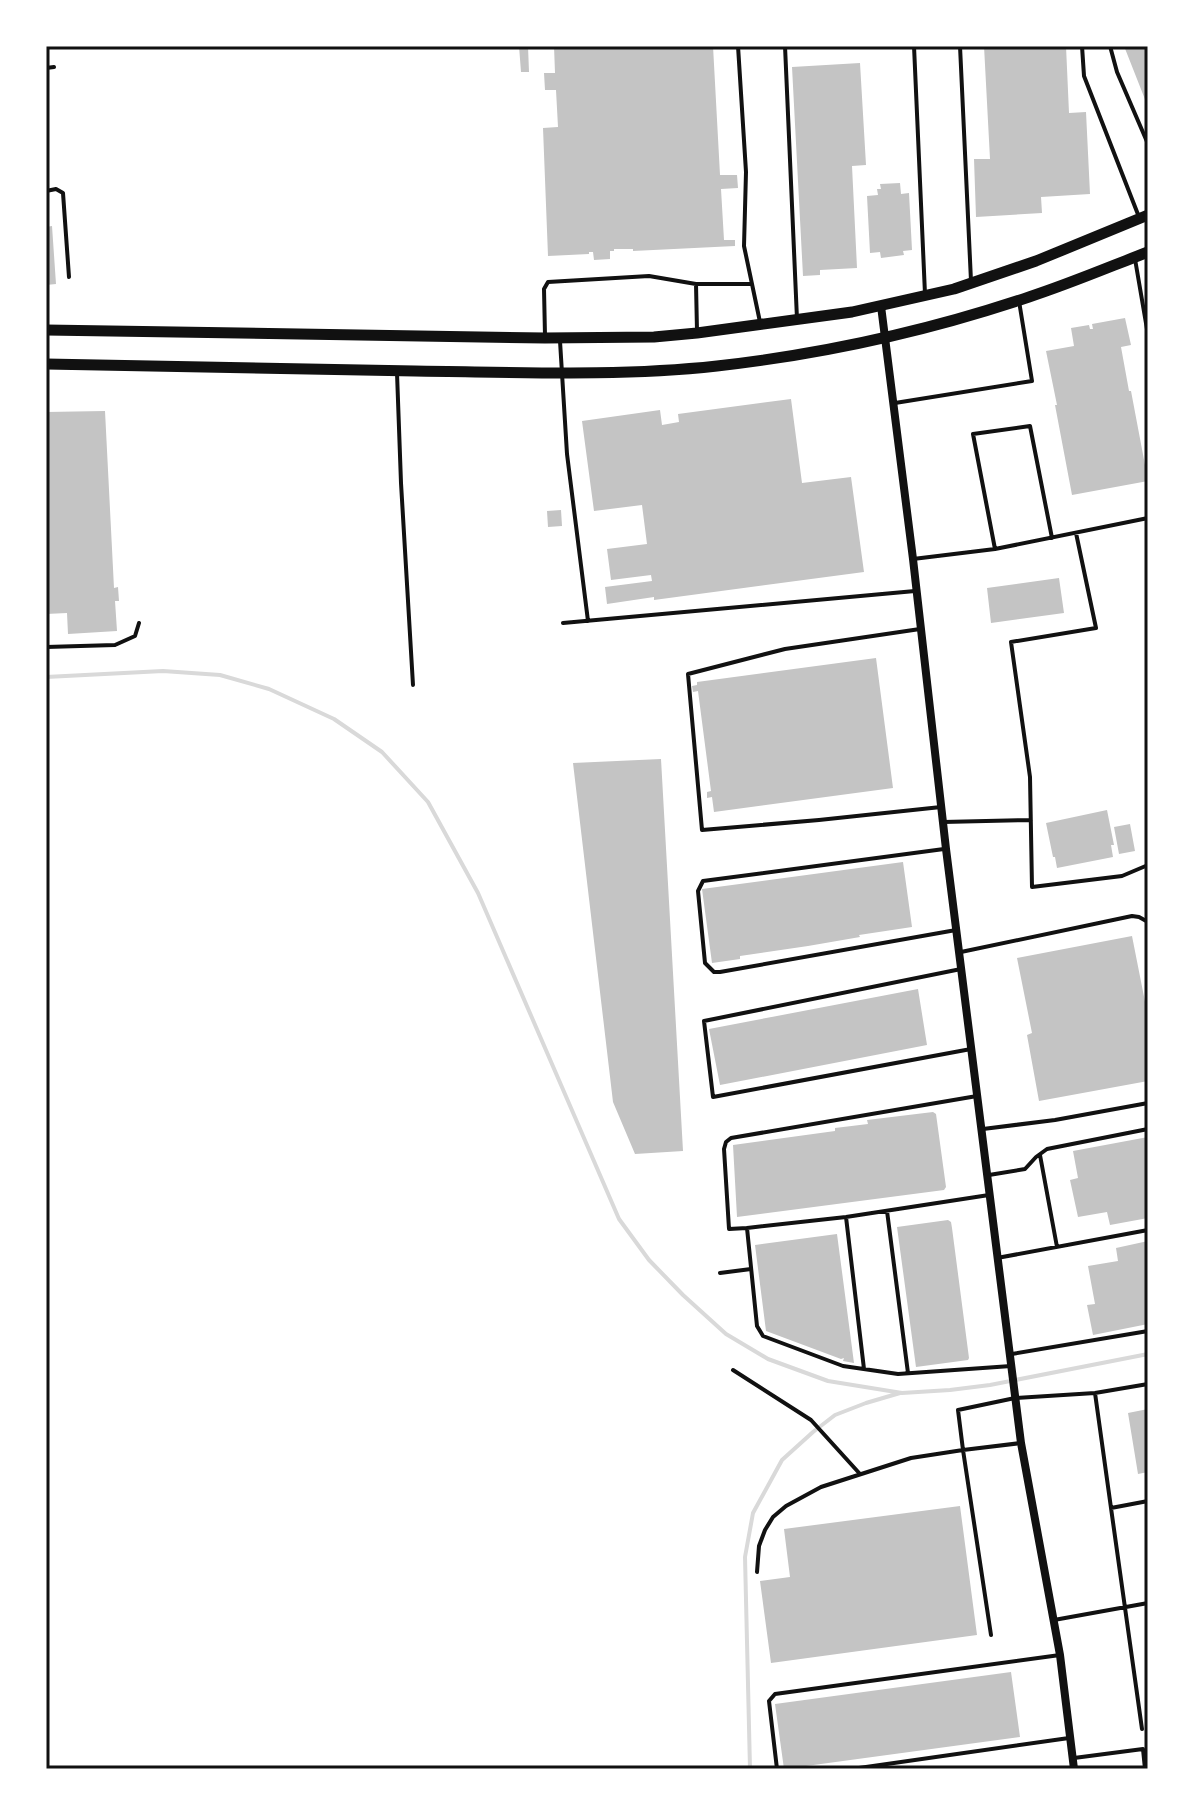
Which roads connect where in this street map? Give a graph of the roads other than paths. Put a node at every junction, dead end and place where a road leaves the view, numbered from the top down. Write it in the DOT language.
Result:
graph roads {
  1 [pos="738,46"];
  2 [pos="785,46"];
  3 [pos="914,46"];
  4 [pos="960,46"];
  5 [pos="1082,46"];
  6 [pos="1110,46"];
  7 [pos="54,67"];
  8 [pos="46,68"];
  9 [pos="1148,144"];
  10 [pos="46,191"];
  11 [pos="1144,217"];
  12 [pos="1148,252"];
  13 [pos="1135,257"];
  14 [pos="69,277"];
  15 [pos="971,283"];
  16 [pos="696,284"];
  17 [pos="751,284"];
  18 [pos="925,296"];
  19 [pos="1019,300"];
  20 [pos="881,306"];
  21 [pos="797,321"];
  22 [pos="761,326"];
  23 [pos="46,330"];
  24 [pos="697,333"];
  25 [pos="1148,335"];
  26 [pos="545,338"];
  27 [pos="560,338"];
  28 [pos="885,338"];
  29 [pos="46,364"];
  30 [pos="397,370"];
  31 [pos="561,373"];
  32 [pos="893,403"];
  33 [pos="1148,518"];
  34 [pos="1076,533"];
  35 [pos="1052,538"];
  36 [pos="995,549"];
  37 [pos="913,559"];
  38 [pos="917,591"];
  39 [pos="588,621"];
  40 [pos="139,623"];
  41 [pos="563,623"];
  42 [pos="921,628"];
  43 [pos="46,647"];
  44 [pos="413,685"];
  45 [pos="941,807"];
  46 [pos="1031,820"];
  47 [pos="943,822"];
  48 [pos="946,849"];
  49 [pos="1148,865"];
  50 [pos="1148,922"];
  51 [pos="956,930"];
  52 [pos="959,953"];
  53 [pos="961,969"];
  54 [pos="971,1049"];
  55 [pos="977,1096"];
  56 [pos="1148,1103"];
  57 [pos="981,1129"];
  58 [pos="1148,1129"];
  59 [pos="1039,1154"];
  60 [pos="987,1175"];
  61 [pos="989,1195"];
  62 [pos="887,1211"];
  63 [pos="846,1217"];
  64 [pos="747,1228"];
  65 [pos="1148,1230"];
  66 [pos="1057,1247"];
  67 [pos="997,1258"];
  68 [pos="751,1269"];
  69 [pos="720,1273"];
  70 [pos="1148,1331"];
  71 [pos="1009,1355"];
  72 [pos="1011,1366"];
  73 [pos="864,1369"];
  74 [pos="733,1370"];
  75 [pos="908,1373"];
  76 [pos="1148,1384"];
  77 [pos="1095,1393"];
  78 [pos="1015,1398"];
  79 [pos="1021,1443"];
  80 [pos="963,1450"];
  81 [pos="860,1474"];
  82 [pos="1148,1501"];
  83 [pos="1111,1508"];
  84 [pos="757,1572"];
  85 [pos="1148,1603"];
  86 [pos="1125,1607"];
  87 [pos="1054,1620"];
  88 [pos="991,1635"];
  89 [pos="1060,1655"];
  90 [pos="1142,1729"];
  91 [pos="1069,1738"];
  92 [pos="1072,1758"];
  93 [pos="777,1769"];
  94 [pos="852,1769"];
  95 [pos="1074,1769"];
  96 [pos="1145,1769"];
  1 -- 17 [label="lane"];
  2 -- 21 [label="lane"];
  3 -- 18 [label="lane"];
  4 -- 15 [label="lane"];
  5 -- 11 [label="lane"];
  6 -- 9 [label="lane"];
  7 -- 8 [label="lane"];
  10 -- 14 [label="lane"];
  11 -- 15 [label="main road"];
  12 -- 13 [label="main road"];
  13 -- 19 [label="main road"];
  13 -- 25 [label="lane"];
  15 -- 18 [label="main road"];
  16 -- 17 [label="lane"];
  16 -- 24 [label="lane"];
  16 -- 26 [label="lane"];
  17 -- 22 [label="lane"];
  18 -- 20 [label="main road"];
  19 -- 28 [label="main road"];
  19 -- 32 [label="lane"];
  20 -- 21 [label="main road"];
  20 -- 28 [label="street"];
  21 -- 22 [label="main road"];
  22 -- 24 [label="main road"];
  23 -- 26 [label="main road"];
  24 -- 27 [label="main road"];
  26 -- 27 [label="main road"];
  27 -- 31 [label="lane"];
  28 -- 31 [label="main road"];
  28 -- 32 [label="street"];
  29 -- 30 [label="main road"];
  30 -- 31 [label="main road"];
  30 -- 44 [label="lane"];
  31 -- 39 [label="lane"];
  32 -- 37 [label="street"];
  33 -- 34 [label="lane"];
  34 -- 35 [label="lane"];
  34 -- 46 [label="lane"];
  35 -- 36 [label="lane"];
  35 -- 36 [label="lane"];
  36 -- 37 [label="lane"];
  37 -- 38 [label="street"];
  38 -- 39 [label="lane"];
  38 -- 42 [label="street"];
  39 -- 41 [label="lane"];
  40 -- 43 [label="lane"];
  42 -- 45 [label="street"];
  42 -- 45 [label="lane"];
  45 -- 47 [label="street"];
  46 -- 47 [label="lane"];
  46 -- 49 [label="lane"];
  47 -- 48 [label="street"];
  48 -- 51 [label="street"];
  48 -- 51 [label="lane"];
  50 -- 52 [label="lane"];
  51 -- 52 [label="street"];
  52 -- 53 [label="street"];
  53 -- 54 [label="street"];
  53 -- 54 [label="lane"];
  54 -- 55 [label="street"];
  55 -- 57 [label="street"];
  55 -- 64 [label="lane"];
  56 -- 57 [label="lane"];
  57 -- 60 [label="street"];
  58 -- 59 [label="lane"];
  59 -- 60 [label="lane"];
  59 -- 66 [label="lane"];
  60 -- 61 [label="street"];
  61 -- 62 [label="lane"];
  61 -- 67 [label="street"];
  62 -- 63 [label="lane"];
  62 -- 75 [label="lane"];
  63 -- 64 [label="lane"];
  63 -- 73 [label="lane"];
  64 -- 68 [label="lane"];
  65 -- 66 [label="lane"];
  66 -- 67 [label="lane"];
  67 -- 71 [label="street"];
  68 -- 69 [label="lane"];
  68 -- 73 [label="lane"];
  70 -- 71 [label="lane"];
  71 -- 72 [label="street"];
  72 -- 75 [label="lane"];
  72 -- 78 [label="street"];
  73 -- 75 [label="lane"];
  74 -- 81 [label="lane"];
  76 -- 77 [label="lane"];
  77 -- 78 [label="lane"];
  77 -- 83 [label="lane"];
  78 -- 79 [label="street"];
  78 -- 80 [label="lane"];
  79 -- 80 [label="lane"];
  79 -- 87 [label="street"];
  80 -- 81 [label="lane"];
  80 -- 88 [label="lane"];
  81 -- 84 [label="lane"];
  82 -- 83 [label="lane"];
  83 -- 86 [label="lane"];
  85 -- 86 [label="lane"];
  86 -- 87 [label="lane"];
  86 -- 90 [label="lane"];
  87 -- 89 [label="street"];
  89 -- 91 [label="street"];
  89 -- 93 [label="lane"];
  91 -- 92 [label="street"];
  91 -- 94 [label="lane"];
  92 -- 95 [label="street"];
  92 -- 96 [label="lane"];
}
